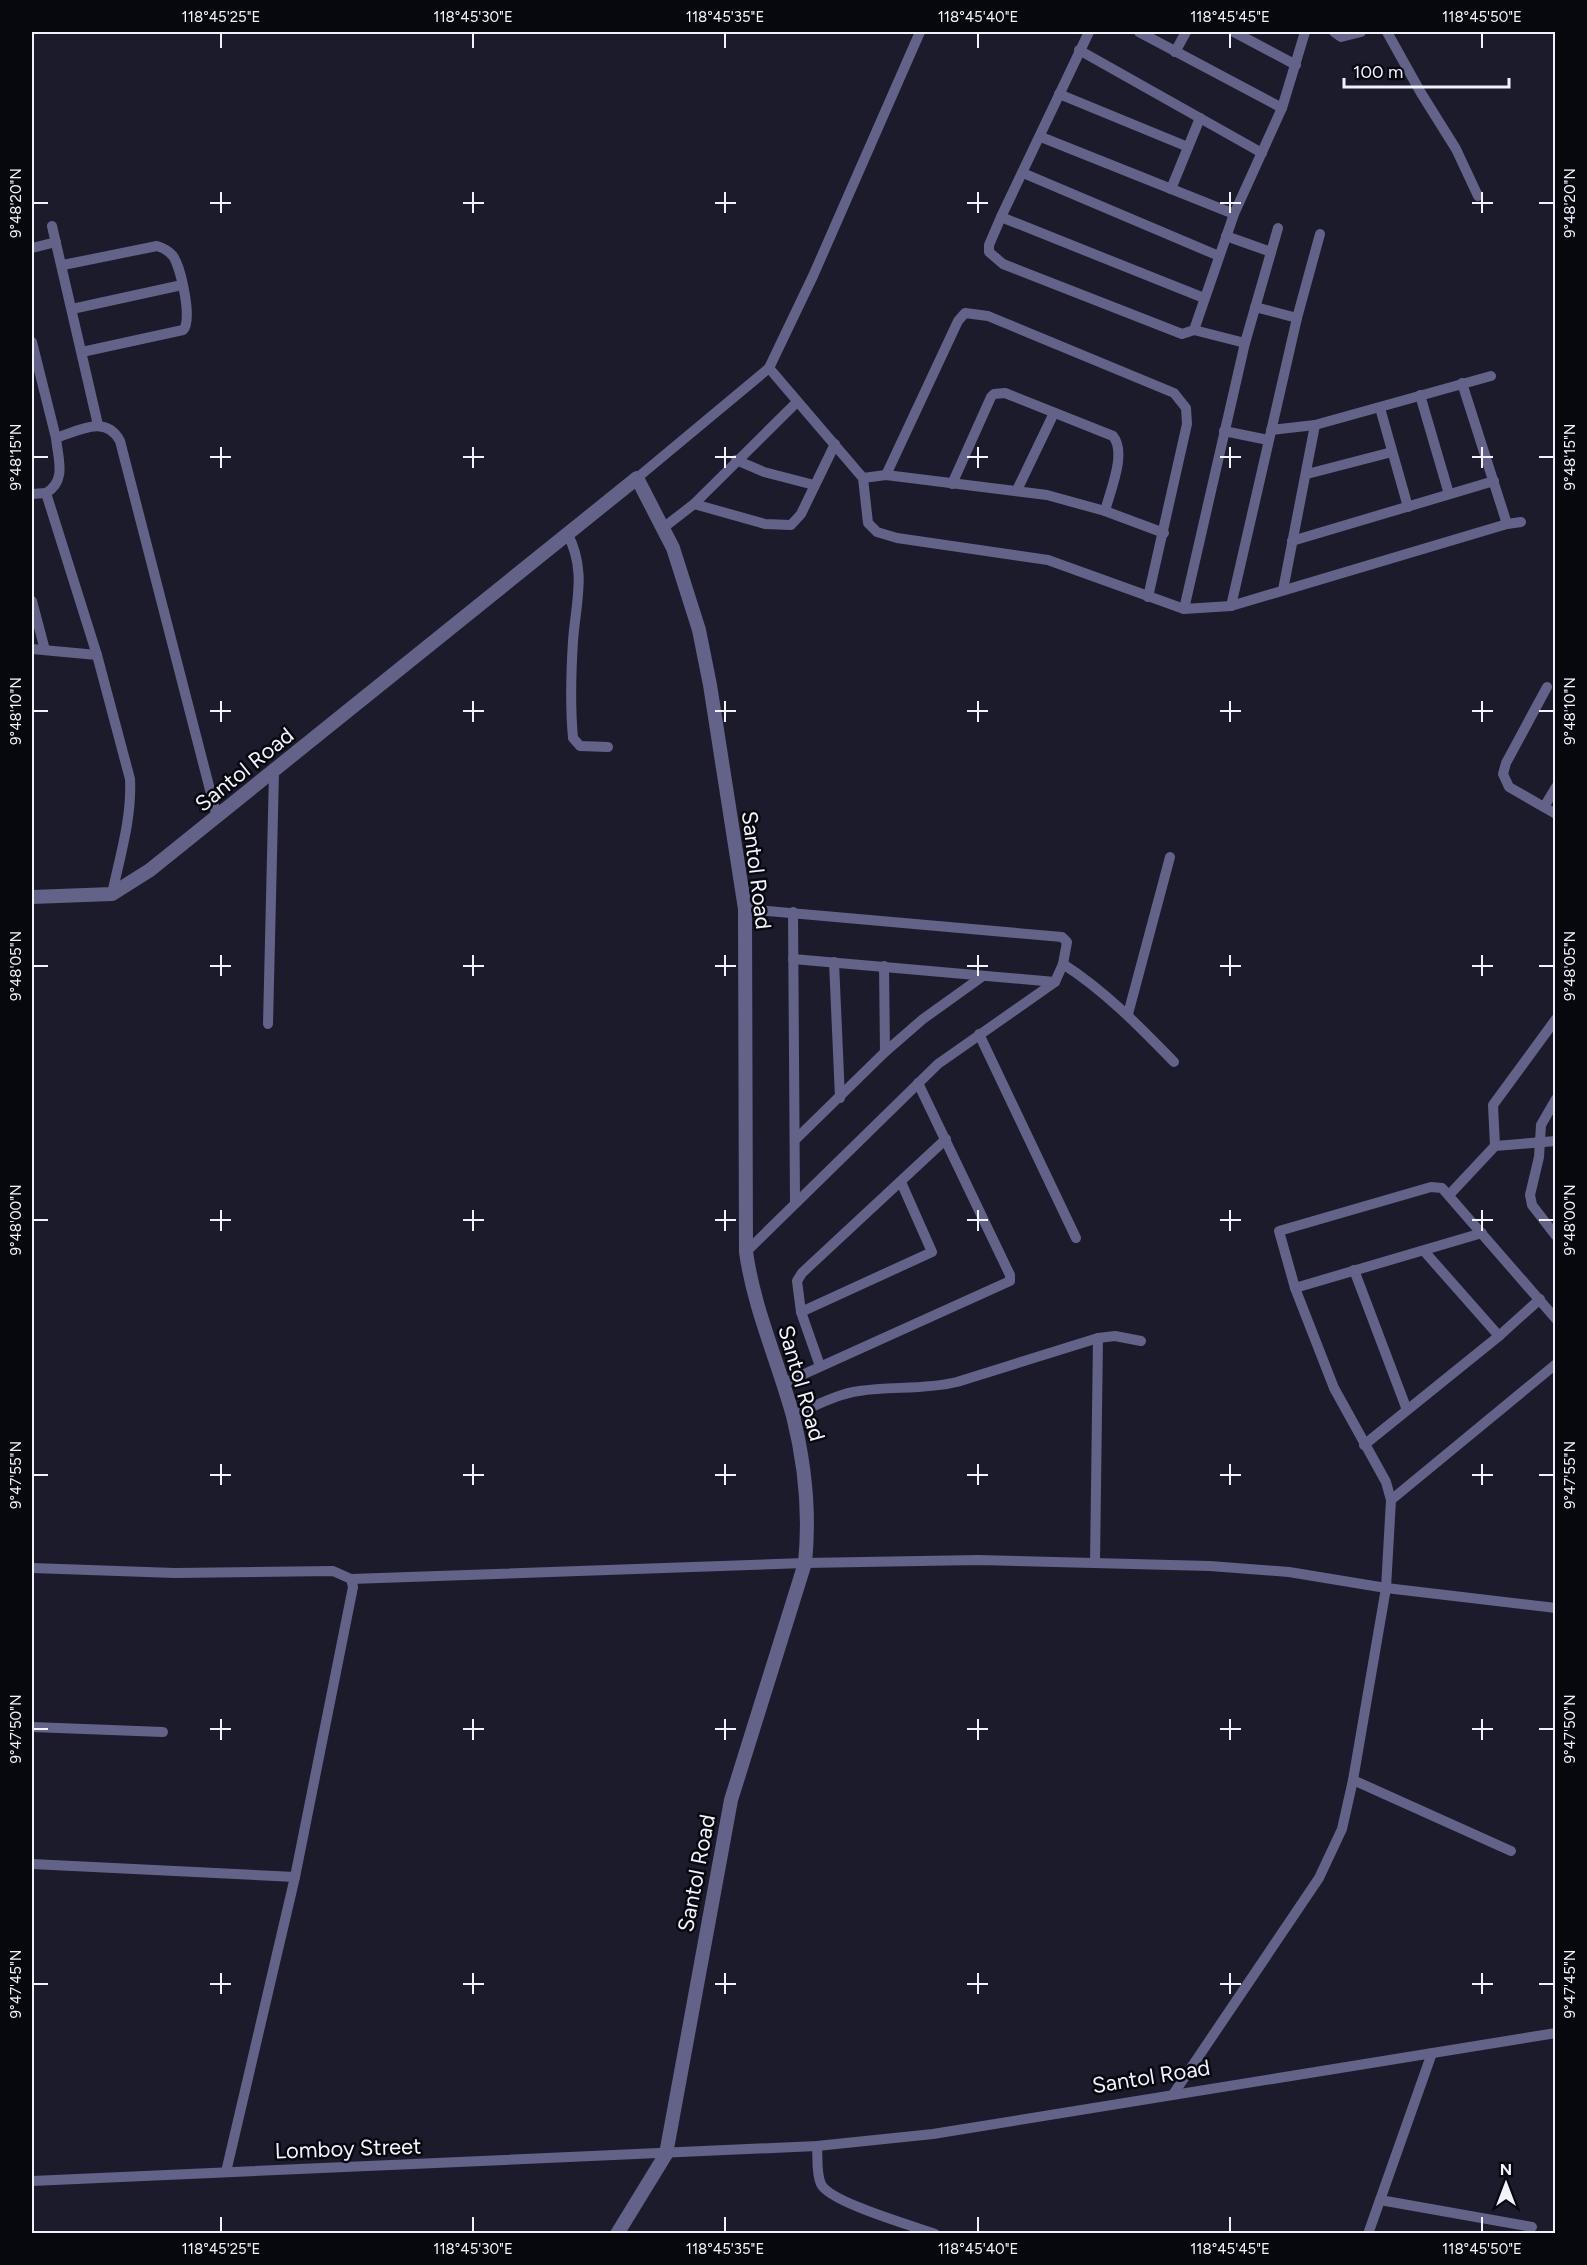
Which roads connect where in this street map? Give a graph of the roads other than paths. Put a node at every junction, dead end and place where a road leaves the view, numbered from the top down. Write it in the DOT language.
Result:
graph roads {
  1 [pos="920,32"];
  2 [pos="1089,32"];
  3 [pos="1141,32"];
  4 [pos="1186,32"];
  5 [pos="1234,32"];
  6 [pos="1305,32"];
  7 [pos="1334,32"];
  8 [pos="1361,32"];
  9 [pos="1387,32"];
  10 [pos="1079,50"];
  11 [pos="1175,52"];
  12 [pos="1296,65"];
  13 [pos="1059,94"];
  14 [pos="1282,108"];
  15 [pos="1200,118"];
  16 [pos="1041,137"];
  17 [pos="1188,147"];
  18 [pos="1262,153"];
  19 [pos="1023,172"];
  20 [pos="1171,189"];
  21 [pos="1478,196"];
  22 [pos="1234,214"];
  23 [pos="1001,217"];
  24 [pos="52,226"];
  25 [pos="1278,228"];
  26 [pos="1320,234"];
  27 [pos="1226,237"];
  28 [pos="56,242"];
  29 [pos="32,248"];
  30 [pos="1271,252"];
  31 [pos="1219,256"];
  32 [pos="63,265"];
  33 [pos="182,285"];
  34 [pos="1204,298"];
  35 [pos="1255,307"];
  36 [pos="72,309"];
  37 [pos="1297,318"];
  38 [pos="1194,330"];
  39 [pos="32,342"];
  40 [pos="1245,343"];
  41 [pos="82,352"];
  42 [pos="769,368"];
  43 [pos="1491,376"];
  44 [pos="1462,383"];
  45 [pos="1420,395"];
  46 [pos="797,402"];
  47 [pos="1380,408"];
  48 [pos="1054,412"];
  49 [pos="98,425"];
  50 [pos="1315,425"];
  51 [pos="1224,431"];
  52 [pos="1269,435"];
  53 [pos="56,438"];
  54 [pos="835,444"];
  55 [pos="1392,452"];
  56 [pos="736,460"];
  57 [pos="1307,474"];
  58 [pos="886,475"];
  59 [pos="638,478"];
  60 [pos="863,478"];
  61 [pos="1494,481"];
  62 [pos="952,484"];
  63 [pos="814,485"];
  64 [pos="1017,490"];
  65 [pos="32,494"];
  66 [pos="46,494"];
  67 [pos="1449,494"];
  68 [pos="694,504"];
  69 [pos="1408,507"];
  70 [pos="1105,511"];
  71 [pos="1521,522"];
  72 [pos="1507,524"];
  73 [pos="663,528"];
  74 [pos="567,533"];
  75 [pos="1164,533"];
  76 [pos="1292,541"];
  77 [pos="1283,590"];
  78 [pos="1148,597"];
  79 [pos="32,601"];
  80 [pos="1231,606"];
  81 [pos="1184,609"];
  82 [pos="32,649"];
  83 [pos="45,650"];
  84 [pos="97,655"];
  85 [pos="1547,687"];
  86 [pos="608,747"];
  87 [pos="274,772"];
  88 [pos="1556,787"];
  89 [pos="1544,807"];
  90 [pos="1556,814"];
  91 [pos="217,817"];
  92 [pos="1170,857"];
  93 [pos="112,894"];
  94 [pos="32,897"];
  95 [pos="745,909"];
  96 [pos="793,912"];
  97 [pos="793,959"];
  98 [pos="834,962"];
  99 [pos="1063,964"];
  100 [pos="884,966"];
  101 [pos="983,976"];
  102 [pos="1055,982"];
  103 [pos="1128,1014"];
  104 [pos="1556,1019"];
  105 [pos="268,1024"];
  106 [pos="979,1034"];
  107 [pos="885,1052"];
  108 [pos="1174,1062"];
  109 [pos="918,1083"];
  110 [pos="840,1098"];
  111 [pos="1556,1099"];
  112 [pos="796,1139"];
  113 [pos="946,1139"];
  114 [pos="1556,1141"];
  115 [pos="1540,1142"];
  116 [pos="1495,1146"];
  117 [pos="901,1182"];
  118 [pos="1450,1194"];
  119 [pos="795,1202"];
  120 [pos="1482,1233"];
  121 [pos="1556,1236"];
  122 [pos="1076,1238"];
  123 [pos="1424,1251"];
  124 [pos="746,1252"];
  125 [pos="1354,1270"];
  126 [pos="1295,1288"];
  127 [pos="1540,1299"];
  128 [pos="801,1312"];
  129 [pos="1556,1319"];
  130 [pos="1499,1336"];
  131 [pos="1098,1338"];
  132 [pos="1142,1341"];
  133 [pos="1556,1364"];
  134 [pos="820,1366"];
  135 [pos="782,1384"];
  136 [pos="1407,1410"];
  137 [pos="793,1415"];
  138 [pos="1364,1445"];
  139 [pos="1391,1500"];
  140 [pos="805,1563"];
  141 [pos="1095,1563"];
  142 [pos="32,1568"];
  143 [pos="351,1579"];
  144 [pos="1386,1588"];
  145 [pos="1556,1608"];
  146 [pos="32,1727"];
  147 [pos="163,1732"];
  148 [pos="1353,1780"];
  149 [pos="1511,1851"];
  150 [pos="32,1864"];
  151 [pos="295,1877"];
  152 [pos="1556,2033"];
  153 [pos="1432,2053"];
  154 [pos="1174,2093"];
  155 [pos="817,2146"];
  156 [pos="666,2154"];
  157 [pos="226,2172"];
  158 [pos="32,2181"];
  159 [pos="1380,2200"];
  160 [pos="1532,2227"];
  161 [pos="617,2234"];
  162 [pos="935,2234"];
  163 [pos="1368,2234"];
  1 -- 42 [label="street"];
  2 -- 10 [label="street"];
  3 -- 11 [label="street"];
  4 -- 11 [label="street"];
  5 -- 12 [label="street"];
  6 -- 12 [label="street"];
  7 -- 8 [label="street"];
  9 -- 21 [label="street"];
  10 -- 13 [label="street"];
  10 -- 15 [label="street"];
  11 -- 14 [label="street"];
  12 -- 14 [label="street"];
  13 -- 16 [label="street"];
  13 -- 17 [label="street"];
  14 -- 18 [label="street"];
  15 -- 17 [label="street"];
  15 -- 18 [label="street"];
  16 -- 19 [label="street"];
  16 -- 20 [label="street"];
  17 -- 20 [label="street"];
  18 -- 22 [label="street"];
  19 -- 23 [label="street"];
  19 -- 31 [label="street"];
  20 -- 22 [label="street"];
  22 -- 27 [label="street"];
  23 -- 34 [label="street"];
  23 -- 38 [label="street"];
  24 -- 28 [label="street"];
  25 -- 30 [label="street"];
  26 -- 37 [label="street"];
  27 -- 30 [label="street"];
  27 -- 31 [label="street"];
  28 -- 29 [label="street"];
  28 -- 32 [label="street"];
  30 -- 35 [label="street"];
  31 -- 34 [label="street"];
  32 -- 33 [label="street"];
  32 -- 36 [label="street"];
  33 -- 36 [label="street"];
  33 -- 41 [label="street"];
  34 -- 38 [label="street"];
  35 -- 37 [label="street"];
  35 -- 40 [label="street"];
  36 -- 41 [label="street"];
  37 -- 52 [label="street"];
  38 -- 40 [label="street"];
  39 -- 53 [label="street"];
  40 -- 51 [label="street"];
  41 -- 49 [label="street"];
  42 -- 46 [label="street"];
  42 -- 59 [label="street"];
  43 -- 44 [label="street"];
  44 -- 45 [label="street"];
  44 -- 61 [label="street"];
  45 -- 47 [label="street"];
  45 -- 67 [label="street"];
  46 -- 54 [label="street"];
  46 -- 56 [label="street"];
  47 -- 50 [label="street"];
  47 -- 55 [label="street"];
  48 -- 62 [label="street"];
  48 -- 64 [label="street"];
  48 -- 70 [label="street"];
  49 -- 53 [label="street"];
  49 -- 91 [label="street"];
  50 -- 52 [label="street"];
  50 -- 57 [label="street"];
  51 -- 52 [label="street"];
  51 -- 81 [label="street"];
  52 -- 80 [label="street"];
  53 -- 66 [label="street"];
  54 -- 60 [label="street"];
  54 -- 63 [label="street"];
  55 -- 57 [label="street"];
  55 -- 69 [label="street"];
  56 -- 63 [label="street"];
  56 -- 68 [label="street"];
  57 -- 76 [label="street"];
  58 -- 60 [label="street"];
  58 -- 62 [label="street"];
  58 -- 75 [label="street"];
  59 -- 73 [label="street, Santol Road"];
  59 -- 74 [label="street, Santol Road"];
  60 -- 78 [label="street"];
  61 -- 67 [label="street"];
  61 -- 72 [label="street"];
  62 -- 64 [label="street"];
  63 -- 68 [label="street"];
  64 -- 70 [label="street"];
  65 -- 66 [label="street"];
  66 -- 84 [label="street"];
  67 -- 69 [label="street"];
  68 -- 73 [label="street"];
  69 -- 76 [label="street"];
  70 -- 75 [label="street"];
  71 -- 72 [label="street"];
  72 -- 77 [label="street"];
  73 -- 95 [label="street, Santol Road"];
  74 -- 86 [label="street"];
  74 -- 87 [label="street, Santol Road"];
  75 -- 78 [label="street"];
  76 -- 77 [label="street"];
  77 -- 80 [label="street"];
  78 -- 81 [label="street"];
  79 -- 83 [label="street"];
  80 -- 81 [label="street"];
  82 -- 83 [label="street"];
  83 -- 84 [label="street"];
  84 -- 93 [label="street"];
  85 -- 89 [label="street"];
  87 -- 91 [label="street, Santol Road"];
  87 -- 105 [label="street"];
  88 -- 89 [label="street"];
  89 -- 90 [label="street"];
  91 -- 93 [label="street, Santol Road"];
  92 -- 103 [label="street"];
  93 -- 94 [label="street"];
  95 -- 96 [label="street"];
  95 -- 124 [label="street, Santol Road"];
  96 -- 97 [label="street"];
  96 -- 99 [label="street"];
  97 -- 98 [label="street"];
  97 -- 112 [label="street"];
  98 -- 100 [label="street"];
  98 -- 110 [label="street"];
  99 -- 102 [label="street"];
  99 -- 103 [label="street"];
  100 -- 101 [label="street"];
  100 -- 107 [label="street"];
  101 -- 102 [label="street"];
  101 -- 107 [label="street"];
  102 -- 106 [label="street"];
  103 -- 108 [label="street"];
  104 -- 116 [label="street"];
  106 -- 109 [label="street"];
  106 -- 122 [label="street"];
  107 -- 110 [label="street"];
  109 -- 113 [label="street"];
  109 -- 119 [label="street"];
  110 -- 112 [label="street"];
  111 -- 115 [label="street"];
  112 -- 119 [label="street"];
  113 -- 117 [label="street"];
  113 -- 134 [label="street"];
  114 -- 115 [label="street"];
  115 -- 116 [label="street"];
  115 -- 121 [label="street"];
  116 -- 118 [label="street"];
  117 -- 128 [label="street"];
  117 -- 128 [label="street"];
  118 -- 120 [label="street"];
  118 -- 126 [label="street"];
  119 -- 124 [label="street"];
  120 -- 123 [label="street"];
  120 -- 127 [label="street"];
  123 -- 125 [label="street"];
  123 -- 130 [label="street"];
  124 -- 135 [label="street, Santol Road"];
  125 -- 126 [label="street"];
  125 -- 136 [label="street"];
  126 -- 138 [label="street"];
  127 -- 129 [label="street"];
  127 -- 130 [label="street"];
  128 -- 134 [label="street"];
  130 -- 136 [label="street"];
  131 -- 132 [label="street"];
  131 -- 137 [label="street"];
  131 -- 141 [label="street"];
  133 -- 139 [label="street"];
  134 -- 135 [label="street"];
  135 -- 137 [label="street, Santol Road"];
  136 -- 138 [label="street"];
  137 -- 140 [label="street, Santol Road"];
  138 -- 139 [label="street"];
  139 -- 144 [label="street"];
  140 -- 141 [label="street"];
  140 -- 143 [label="street"];
  140 -- 156 [label="street, Santol Road"];
  141 -- 144 [label="street"];
  142 -- 143 [label="street"];
  143 -- 151 [label="street"];
  144 -- 145 [label="street"];
  144 -- 148 [label="street"];
  146 -- 147 [label="street"];
  148 -- 149 [label="street"];
  148 -- 154 [label="street"];
  150 -- 151 [label="street"];
  151 -- 157 [label="street"];
  152 -- 153 [label="street, Santol Road"];
  153 -- 154 [label="street, Santol Road"];
  153 -- 159 [label="street"];
  154 -- 155 [label="street, Santol Road"];
  155 -- 156 [label="street, Santol Road"];
  155 -- 162 [label="street"];
  156 -- 157 [label="street, Lomboy Street"];
  156 -- 161 [label="street"];
  157 -- 158 [label="street, Lomboy Street"];
  159 -- 160 [label="street"];
  159 -- 163 [label="street"];
}
